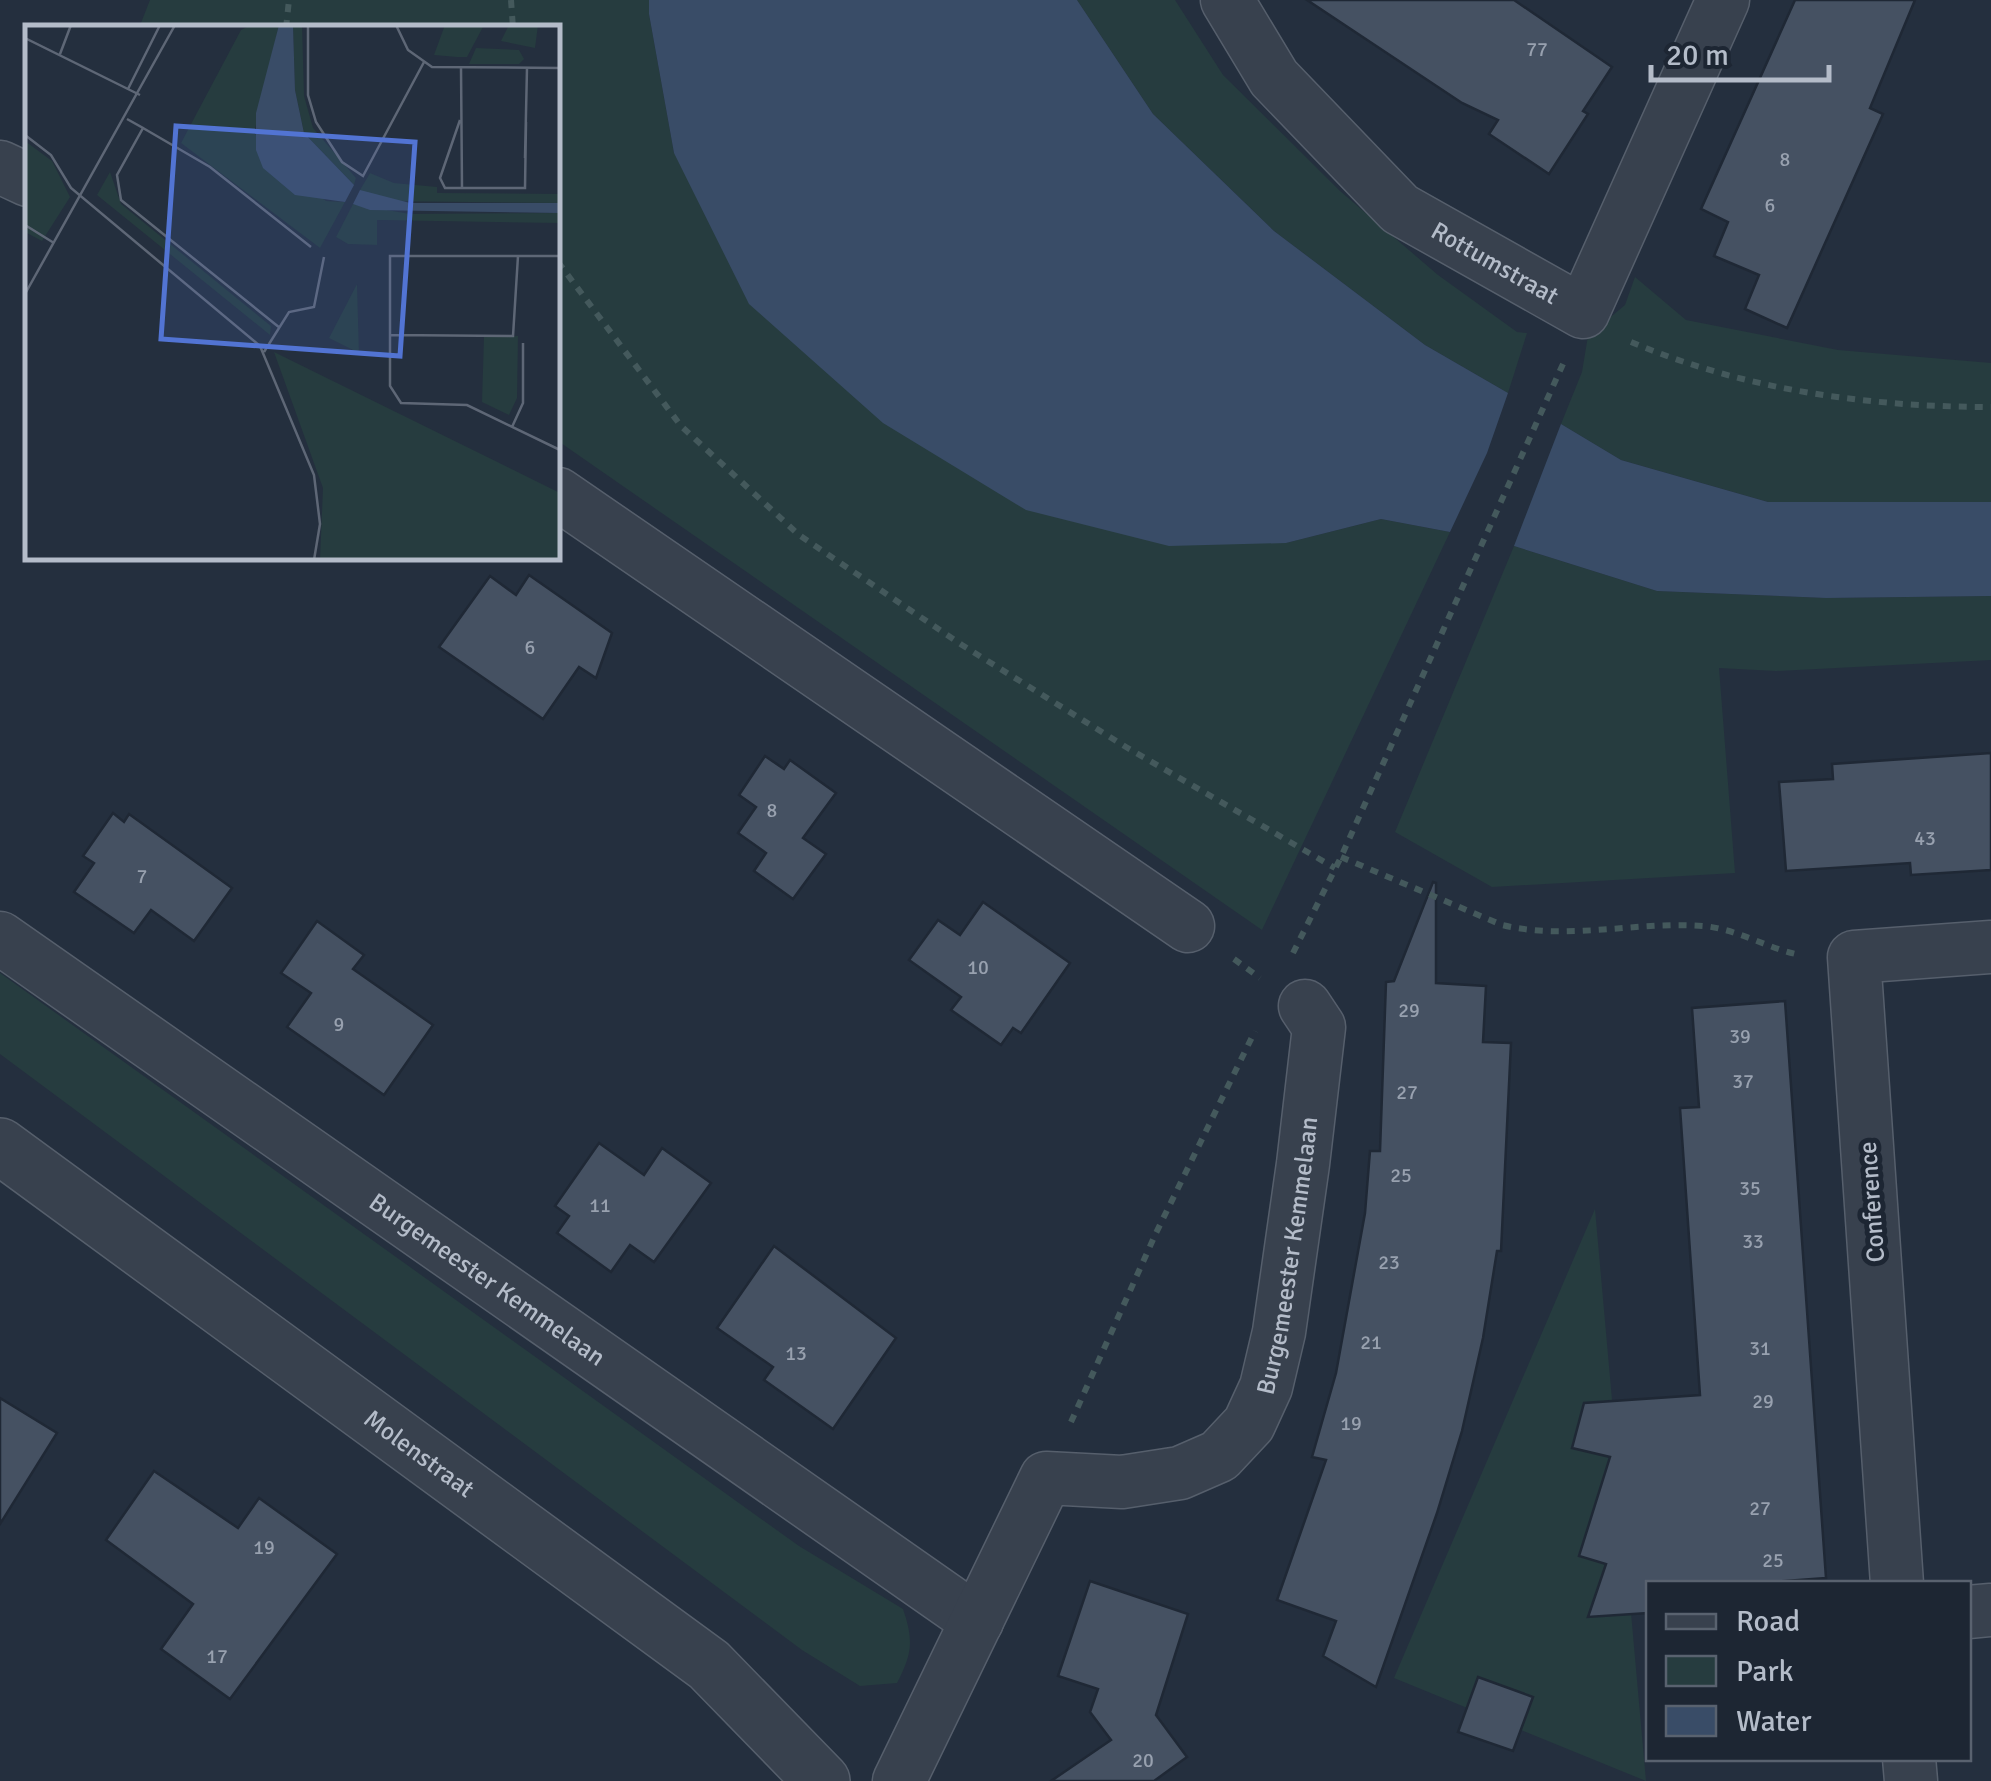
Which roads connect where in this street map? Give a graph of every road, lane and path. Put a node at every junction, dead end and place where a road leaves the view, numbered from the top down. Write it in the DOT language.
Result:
graph roads {
  1 [pos="289,0"];
  2 [pos="511,0"];
  3 [pos="1226,0"];
  4 [pos="1722,0"];
  5 [pos="286,25"];
  6 [pos="514,25"];
  7 [pos="0,167"];
  8 [pos="25,179"];
  9 [pos="560,265"];
  10 [pos="1584,312"];
  11 [pos="1556,382"];
  12 [pos="1991,407"];
  13 [pos="560,495"];
  14 [pos="1341,857"];
  15 [pos="1335,868"];
  16 [pos="1188,926"];
  17 [pos="0,938"];
  18 [pos="1991,947"];
  19 [pos="1292,955"];
  20 [pos="1854,957"];
  21 [pos="1282,1015"];
  22 [pos="0,1146"];
  23 [pos="1046,1478"];
  24 [pos="1897,1581"];
  25 [pos="977,1621"];
  26 [pos="822,1781"];
  27 [pos="899,1781"];
  1 -- 5 [label="path"];
  2 -- 6 [label="path"];
  3 -- 10 [label="street, Rottumstraat"];
  4 -- 10 [label="street, Rottumstraat"];
  7 -- 8 [label="street"];
  9 -- 15 [label="path"];
  10 -- 12 [label="path"];
  11 -- 14 [label="path"];
  13 -- 16 [label="street"];
  14 -- 15 [label="path"];
  14 -- 20 [label="path"];
  15 -- 19 [label="path"];
  17 -- 25 [label="street, Burgemeester Kemmelaan"];
  18 -- 20 [label="street"];
  20 -- 24 [label="street, Conference"];
  21 -- 23 [label="path"];
  21 -- 23 [label="street, Burgemeester Kemmelaan"];
  22 -- 26 [label="street, Molenstraat"];
  23 -- 25 [label="street"];
  25 -- 27 [label="street"];
}
